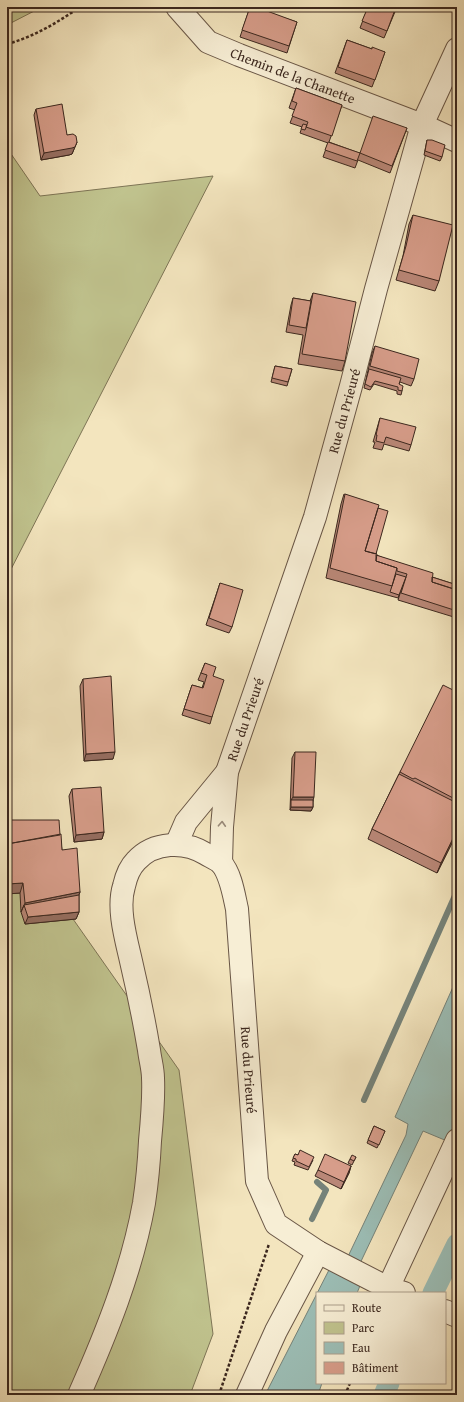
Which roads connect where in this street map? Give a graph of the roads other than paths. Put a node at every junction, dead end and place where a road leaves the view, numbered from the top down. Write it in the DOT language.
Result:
graph roads {
  1 [pos="177,7"];
  2 [pos="457,49"];
  3 [pos="422,125"];
  4 [pos="457,141"];
  5 [pos="227,772"];
  6 [pos="176,845"];
  7 [pos="221,863"];
  8 [pos="457,1140"];
  9 [pos="322,1254"];
  10 [pos="392,1288"];
  11 [pos="446,1311"];
  12 [pos="457,1316"];
  13 [pos="79,1395"];
  14 [pos="247,1395"];
  1 -- 3 [label="street, Chemin de la Chanette"];
  2 -- 3 [label="street, Rue du Prieuré"];
  3 -- 4 [label="street, Chemin de la Chanette"];
  3 -- 5 [label="street, Rue du Prieuré"];
  5 -- 6 [label="street, Rue du Prieuré"];
  7 -- 5 [label="street, Rue du Prieuré, one-way"];
  6 -- 7 [label="street"];
  6 -- 13 [label="street"];
  7 -- 9 [label="street, Rue du Prieuré"];
  8 -- 10 [label="street"];
  9 -- 10 [label="street"];
  9 -- 14 [label="street"];
  11 -- 12 [label="street"];
}
